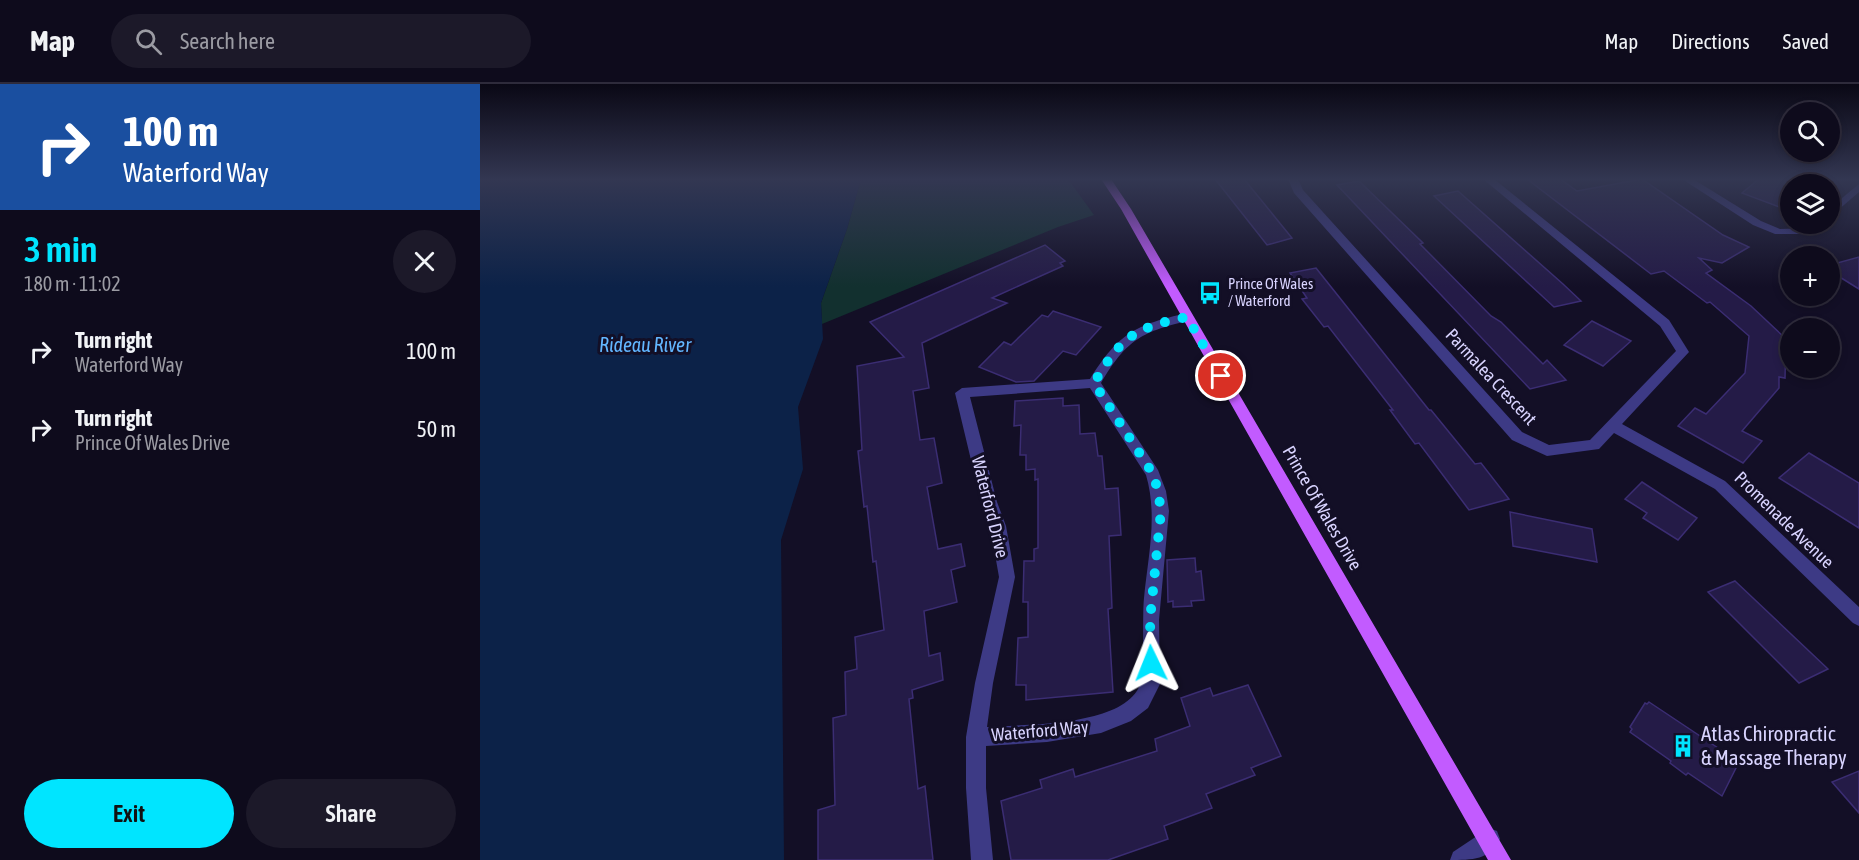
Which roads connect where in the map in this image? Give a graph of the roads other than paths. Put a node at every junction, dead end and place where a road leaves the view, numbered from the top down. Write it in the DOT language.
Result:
graph roads {
  1 [pos="1130,215"];
  2 [pos="1320,215"];
  3 [pos="1533,215"];
  4 [pos="1744,215"];
  5 [pos="1780,232"];
  6 [pos="1187,317"];
  7 [pos="1094,383"];
  8 [pos="1612,425"];
  9 [pos="1859,618"];
  10 [pos="976,737"];
  11 [pos="1489,839"];
  12 [pos="982,860"];
  13 [pos="1461,860"];
  14 [pos="1500,860"];
  1 -- 6 [label="main road, Prince Of Wales Drive"];
  2 -- 8 [label="street, Parmalea Crescent"];
  3 -- 8 [label="street, Parmalea Crescent"];
  4 -- 5 [label="street"];
  6 -- 7 [label="street"];
  6 -- 11 [label="main road, Prince Of Wales Drive"];
  7 -- 10 [label="street, Waterford Drive"];
  7 -- 10 [label="street, Waterford Way"];
  8 -- 9 [label="street, Promenade Avenue"];
  10 -- 12 [label="street, Waterford Drive"];
  11 -- 13 [label="street"];
  11 -- 14 [label="main road, Prince Of Wales Drive"];
}
